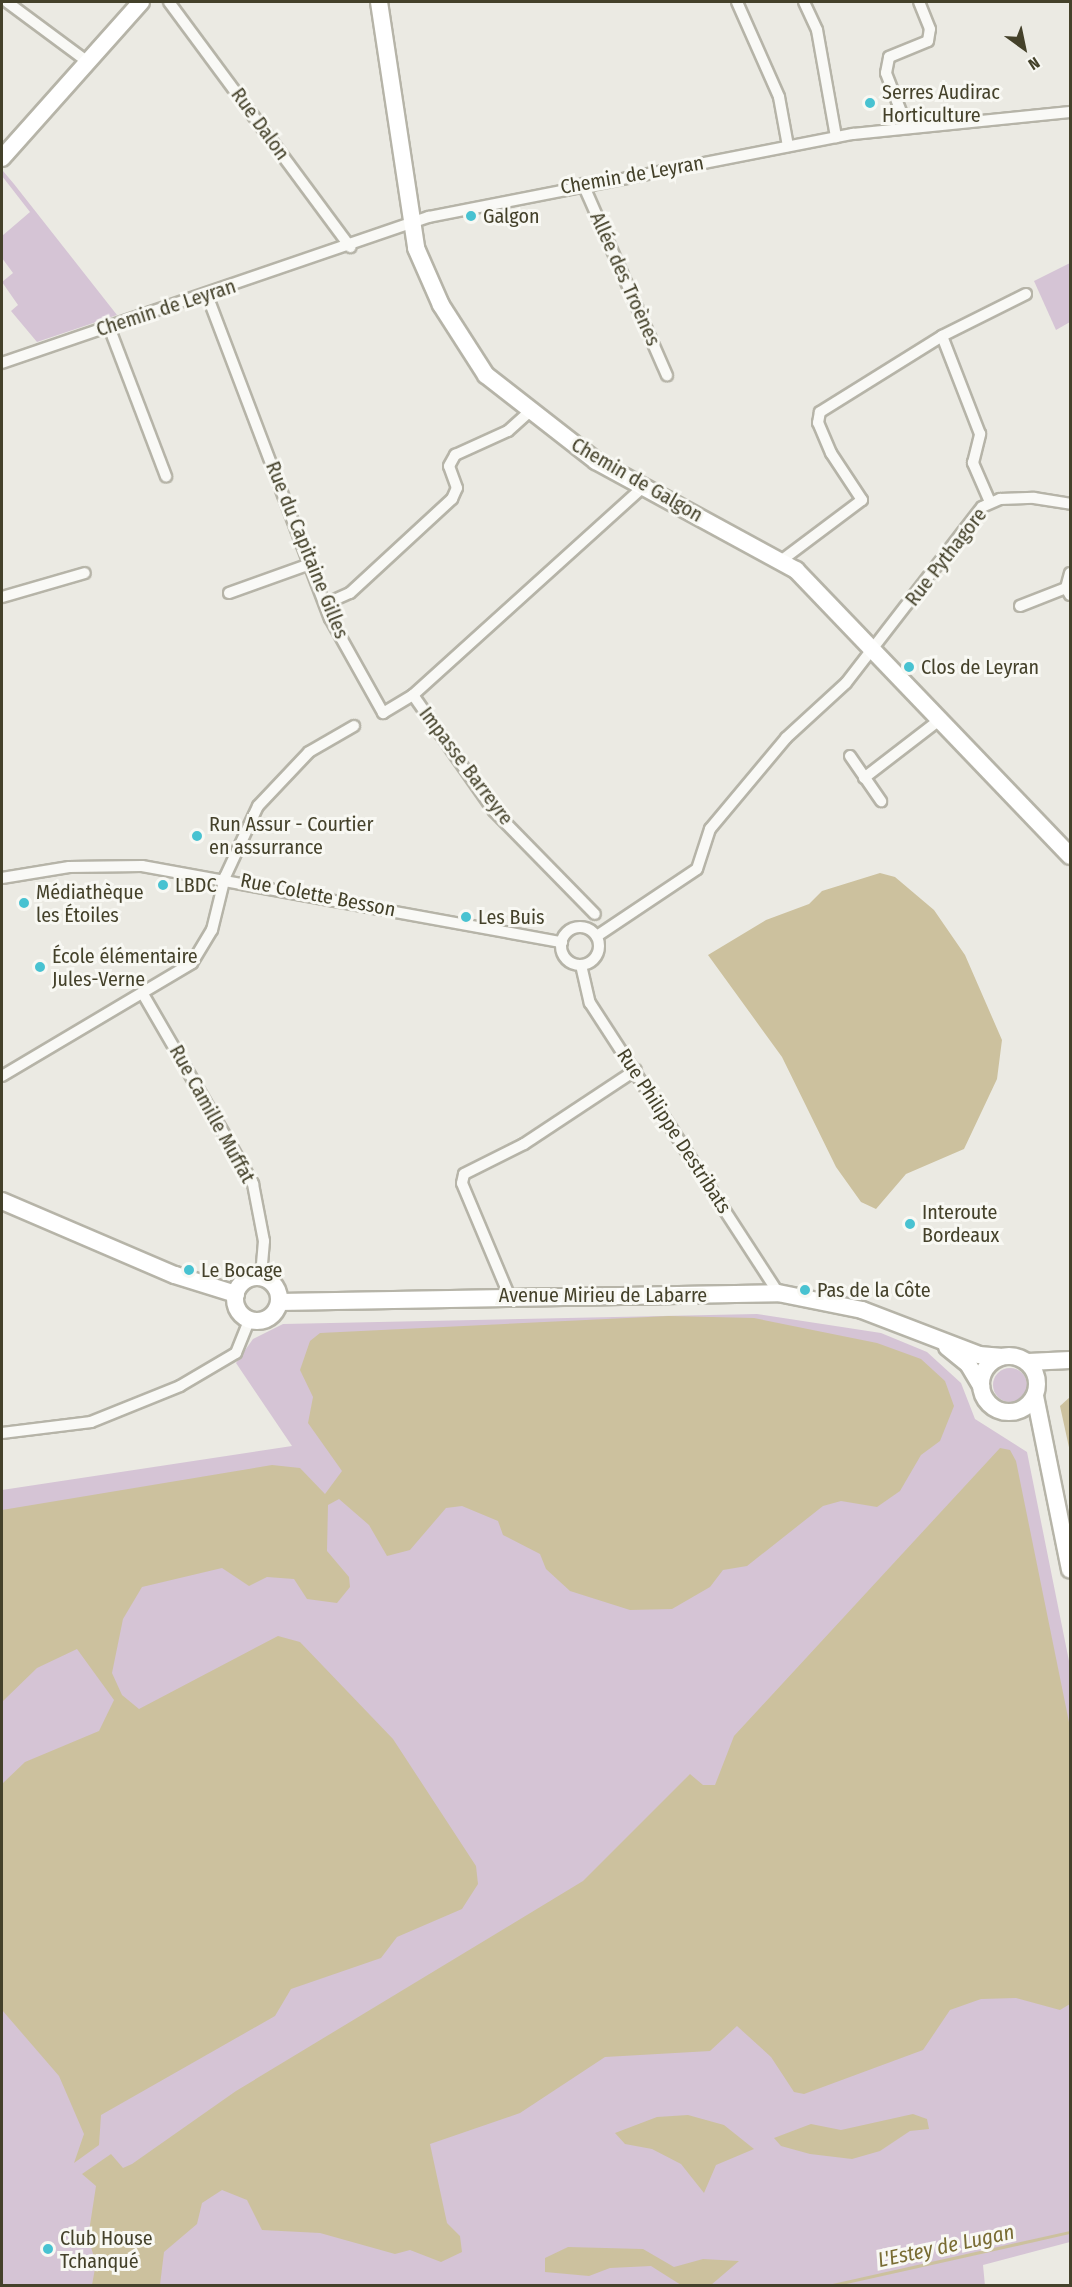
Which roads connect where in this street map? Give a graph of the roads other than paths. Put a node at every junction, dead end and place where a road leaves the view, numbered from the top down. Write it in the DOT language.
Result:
graph roads {
  1 [pos="7,2"];
  2 [pos="141,2"];
  3 [pos="169,2"];
  4 [pos="380,2"];
  5 [pos="737,2"];
  6 [pos="804,2"];
  7 [pos="919,2"];
  8 [pos="89,63"];
  9 [pos="1071,112"];
  10 [pos="907,128"];
  11 [pos="836,137"];
  12 [pos="788,146"];
  13 [pos="2,158"];
  14 [pos="583,184"];
  15 [pos="411,226"];
  16 [pos="350,247"];
  17 [pos="1026,294"];
  18 [pos="207,295"];
  19 [pos="109,327"];
  20 [pos="942,336"];
  21 [pos="2,363"];
  22 [pos="668,375"];
  23 [pos="529,412"];
  24 [pos="166,476"];
  25 [pos="644,486"];
  26 [pos="990,502"];
  27 [pos="1071,504"];
  28 [pos="782,560"];
  29 [pos="310,564"];
  30 [pos="85,573"];
  31 [pos="1071,573"];
  32 [pos="1068,591"];
  33 [pos="229,593"];
  34 [pos="2,597"];
  35 [pos="325,604"];
  36 [pos="1020,606"];
  37 [pos="875,649"];
  38 [pos="413,695"];
  39 [pos="942,718"];
  40 [pos="354,726"];
  41 [pos="850,756"];
  42 [pos="864,778"];
  43 [pos="881,801"];
  44 [pos="1070,853"];
  45 [pos="225,877"];
  46 [pos="2,879"];
  47 [pos="595,914"];
  48 [pos="597,936"];
  49 [pos="562,942"];
  50 [pos="581,965"];
  51 [pos="143,994"];
  52 [pos="636,1070"];
  53 [pos="2,1076"];
  54 [pos="2,1202"];
  55 [pos="261,1277"];
  56 [pos="778,1293"];
  57 [pos="236,1294"];
  58 [pos="509,1295"];
  59 [pos="279,1302"];
  60 [pos="250,1319"];
  61 [pos="922,1329"];
  62 [pos="1000,1357"];
  63 [pos="1071,1361"];
  64 [pos="1028,1362"];
  65 [pos="981,1386"];
  66 [pos="1036,1393"];
  67 [pos="1006,1412"];
  68 [pos="2,1433"];
  69 [pos="1043,1444"];
  70 [pos="1071,1570"];
  1 -- 8 [label="street"];
  2 -- 8 [label="main road"];
  3 -- 16 [label="street, Rue Dalon"];
  4 -- 15 [label="main road, Chemin de Galgon"];
  5 -- 12 [label="street"];
  6 -- 11 [label="street"];
  7 -- 10 [label="street"];
  8 -- 13 [label="main road"];
  9 -- 10 [label="street, Chemin de Leyran"];
  10 -- 11 [label="street, Chemin de Leyran"];
  11 -- 12 [label="street, Chemin de Leyran"];
  12 -- 14 [label="street, Chemin de Leyran"];
  14 -- 15 [label="street, Chemin de Leyran"];
  14 -- 22 [label="street, Allée des Troènes"];
  15 -- 16 [label="street, Chemin de Leyran"];
  15 -- 23 [label="main road, Chemin de Galgon"];
  16 -- 18 [label="street, Chemin de Leyran"];
  17 -- 20 [label="street"];
  18 -- 19 [label="street, Chemin de Leyran"];
  18 -- 29 [label="street, Rue du Capitaine Gilles"];
  19 -- 21 [label="street, Chemin de Leyran"];
  19 -- 24 [label="street"];
  20 -- 26 [label="street"];
  20 -- 28 [label="street"];
  23 -- 25 [label="main road, Chemin de Galgon"];
  23 -- 35 [label="street"];
  25 -- 28 [label="main road, Chemin de Galgon"];
  25 -- 38 [label="street, Rue du Capitaine Gilles"];
  26 -- 27 [label="street, Rue Pythagore"];
  26 -- 37 [label="street, Rue Pythagore"];
  28 -- 37 [label="main road, Chemin de Galgon"];
  29 -- 33 [label="street"];
  29 -- 35 [label="street, Rue du Capitaine Gilles"];
  30 -- 34 [label="street"];
  31 -- 32 [label="street"];
  32 -- 36 [label="street"];
  35 -- 38 [label="street, Rue du Capitaine Gilles"];
  37 -- 39 [label="main road, Chemin de Galgon"];
  37 -- 48 [label="street, Rue Pythagore"];
  38 -- 47 [label="street, Impasse Barreyre"];
  39 -- 42 [label="street"];
  39 -- 44 [label="main road, Chemin de Galgon"];
  40 -- 45 [label="street"];
  41 -- 42 [label="street"];
  42 -- 43 [label="street"];
  45 -- 46 [label="street, Rue Colette Besson"];
  45 -- 49 [label="street, Rue Colette Besson"];
  45 -- 51 [label="street"];
  48 -- 49 [label="street"];
  48 -- 50 [label="street"];
  49 -- 50 [label="street"];
  50 -- 52 [label="street, Rue Philippe Destribats"];
  51 -- 53 [label="street"];
  51 -- 55 [label="street, Rue Camille Muffat"];
  52 -- 56 [label="street, Rue Philippe Destribats"];
  52 -- 58 [label="street"];
  54 -- 57 [label="main road"];
  55 -- 57 [label="main road"];
  55 -- 59 [label="main road"];
  56 -- 58 [label="main road, Avenue Mirieu de Labarre"];
  56 -- 61 [label="main road, Avenue Mirieu de Labarre"];
  57 -- 60 [label="main road"];
  58 -- 59 [label="main road, Avenue Mirieu de Labarre"];
  59 -- 60 [label="main road"];
  60 -- 68 [label="street"];
  61 -- 62 [label="main road, Avenue Mirieu de Labarre"];
  61 -- 65 [label="main road, Avenue Mirieu de Labarre"];
  62 -- 64 [label="main road"];
  62 -- 65 [label="main road"];
  63 -- 64 [label="main road"];
  63 -- 66 [label="main road"];
  64 -- 66 [label="main road"];
  65 -- 67 [label="main road"];
  66 -- 67 [label="main road"];
  66 -- 69 [label="main road"];
  67 -- 69 [label="main road"];
  69 -- 70 [label="main road"];
}
